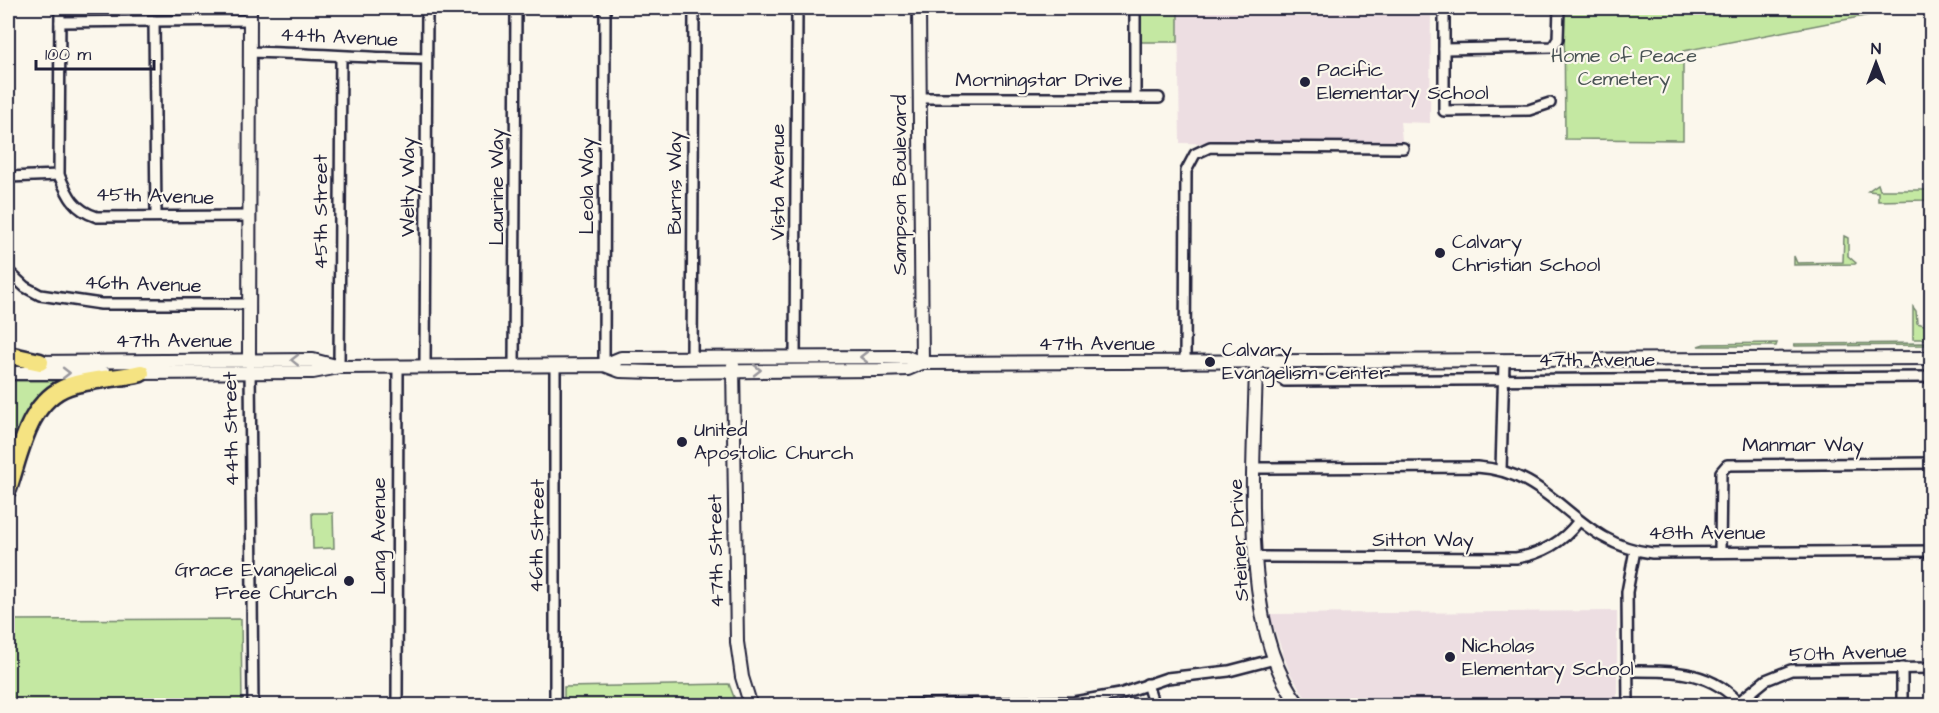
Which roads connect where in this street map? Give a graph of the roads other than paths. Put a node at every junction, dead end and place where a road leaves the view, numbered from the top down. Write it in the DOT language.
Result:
graph roads {
  1 [pos="60,8"];
  2 [pos="427,8"];
  3 [pos="516,8"];
  4 [pos="605,8"];
  5 [pos="694,8"];
  6 [pos="797,8"];
  7 [pos="920,8"];
  8 [pos="1135,8"];
  9 [pos="1444,8"];
  10 [pos="1559,8"];
  11 [pos="250,14"];
  12 [pos="154,21"];
  13 [pos="60,22"];
  14 [pos="1444,49"];
  15 [pos="249,52"];
  16 [pos="341,57"];
  17 [pos="426,59"];
  18 [pos="920,98"];
  19 [pos="1135,98"];
  20 [pos="1159,98"];
  21 [pos="1550,103"];
  22 [pos="1403,148"];
  23 [pos="59,175"];
  24 [pos="8,177"];
  25 [pos="156,216"];
  26 [pos="250,216"];
  27 [pos="8,271"];
  28 [pos="250,304"];
  29 [pos="8,355"];
  30 [pos="692,358"];
  31 [pos="795,358"];
  32 [pos="1932,358"];
  33 [pos="8,362"];
  34 [pos="40,362"];
  35 [pos="1504,362"];
  36 [pos="922,363"];
  37 [pos="1185,363"];
  38 [pos="1256,363"];
  39 [pos="1272,363"];
  40 [pos="604,365"];
  41 [pos="733,365"];
  42 [pos="250,366"];
  43 [pos="425,366"];
  44 [pos="555,366"];
  45 [pos="339,367"];
  46 [pos="398,367"];
  47 [pos="514,367"];
  48 [pos="620,371"];
  49 [pos="8,373"];
  50 [pos="141,373"];
  51 [pos="1932,377"];
  52 [pos="1505,380"];
  53 [pos="1932,463"];
  54 [pos="1254,468"];
  55 [pos="1501,470"];
  56 [pos="8,489"];
  57 [pos="1578,522"];
  58 [pos="1635,550"];
  59 [pos="1932,551"];
  60 [pos="1720,552"];
  61 [pos="1256,557"];
  62 [pos="1275,660"];
  63 [pos="1902,668"];
  64 [pos="1932,668"];
  65 [pos="1628,671"];
  66 [pos="1147,684"];
  67 [pos="1741,704"];
  68 [pos="253,705"];
  69 [pos="397,705"];
  70 [pos="555,705"];
  71 [pos="751,705"];
  72 [pos="792,705"];
  73 [pos="872,705"];
  74 [pos="959,705"];
  75 [pos="1154,705"];
  76 [pos="1300,705"];
  77 [pos="1628,705"];
  78 [pos="1902,705"];
  1 -- 13 [label="street"];
  2 -- 17 [label="street, Welty Way"];
  3 -- 47 [label="street, Laurine Way"];
  4 -- 40 [label="street, Leola Way"];
  5 -- 30 [label="street, Burns Way"];
  6 -- 31 [label="street, Vista Avenue"];
  7 -- 18 [label="main road, Sampson Boulevard"];
  8 -- 19 [label="street"];
  9 -- 14 [label="street"];
  10 -- 14 [label="street"];
  11 -- 12 [label="street"];
  11 -- 15 [label="main road, 44th Street"];
  12 -- 13 [label="street"];
  12 -- 25 [label="street"];
  13 -- 23 [label="street"];
  14 -- 21 [label="street"];
  15 -- 16 [label="street, 44th Avenue"];
  15 -- 26 [label="main road, 44th Street"];
  16 -- 17 [label="street, 44th Avenue"];
  16 -- 45 [label="street, 45th Street"];
  17 -- 43 [label="street, Welty Way"];
  18 -- 19 [label="street, Morningstar Drive"];
  18 -- 36 [label="main road, Sampson Boulevard"];
  19 -- 20 [label="street, Morningstar Drive"];
  22 -- 37 [label="street"];
  23 -- 24 [label="street"];
  23 -- 25 [label="street, 45th Avenue"];
  25 -- 26 [label="street, 45th Avenue"];
  26 -- 28 [label="main road, 44th Street"];
  27 -- 28 [label="street, 46th Avenue"];
  28 -- 42 [label="main road, 44th Street"];
  29 -- 34 [label="highway"];
  30 -- 40 [label="main road, 47th Avenue"];
  30 -- 41 [label="main road, 47th Avenue"];
  30 -- 48 [label="main road"];
  36 -- 31 [label="main road, 47th Avenue, one-way"];
  31 -- 41 [label="main road, 47th Avenue"];
  32 -- 35 [label="main road, 47th Avenue"];
  33 -- 34 [label="main road, 47th Avenue"];
  34 -- 42 [label="main road, 47th Avenue"];
  35 -- 39 [label="main road, 47th Avenue"];
  35 -- 52 [label="street"];
  36 -- 37 [label="main road, 47th Avenue"];
  41 -- 36 [label="main road, 47th Avenue, one-way"];
  37 -- 38 [label="main road, 47th Avenue"];
  38 -- 39 [label="main road, 47th Avenue"];
  38 -- 54 [label="main road, Steiner Drive"];
  39 -- 52 [label="street, 47th Avenue"];
  40 -- 44 [label="main road, 47th Avenue"];
  40 -- 48 [label="main road, 47th Avenue"];
  41 -- 48 [label="main road, 47th Avenue"];
  41 -- 71 [label="main road, 47th Street"];
  42 -- 45 [label="main road, 47th Avenue"];
  42 -- 50 [label="main road, 47th Avenue"];
  42 -- 68 [label="street, 44th Street"];
  43 -- 46 [label="main road, 47th Avenue"];
  43 -- 47 [label="main road, 47th Avenue"];
  44 -- 47 [label="main road, 47th Avenue"];
  44 -- 70 [label="street, 46th Street"];
  45 -- 46 [label="main road, 47th Avenue"];
  46 -- 69 [label="street, Lang Avenue"];
  49 -- 50 [label="main road, 47th Avenue, one-way"];
  50 -- 56 [label="highway"];
  51 -- 52 [label="street, 47th Avenue"];
  52 -- 55 [label="street"];
  53 -- 60 [label="street, Manmar Way"];
  54 -- 55 [label="street, 48th Avenue"];
  54 -- 61 [label="main road, Steiner Drive"];
  55 -- 57 [label="street, 48th Avenue"];
  57 -- 58 [label="street, 48th Avenue"];
  57 -- 61 [label="street, Sitton Way"];
  58 -- 60 [label="street, 48th Avenue"];
  58 -- 65 [label="street"];
  59 -- 60 [label="street, 48th Avenue"];
  61 -- 62 [label="main road, Steiner Drive"];
  62 -- 66 [label="street"];
  62 -- 76 [label="main road, Steiner Drive"];
  63 -- 64 [label="street, 50th Avenue"];
  63 -- 67 [label="street, 50th Avenue"];
  63 -- 78 [label="street"];
  65 -- 67 [label="street"];
  65 -- 77 [label="street"];
  66 -- 74 [label="street"];
  66 -- 75 [label="street"];
  72 -- 73 [label="street"];
  73 -- 74 [label="street"];
}
